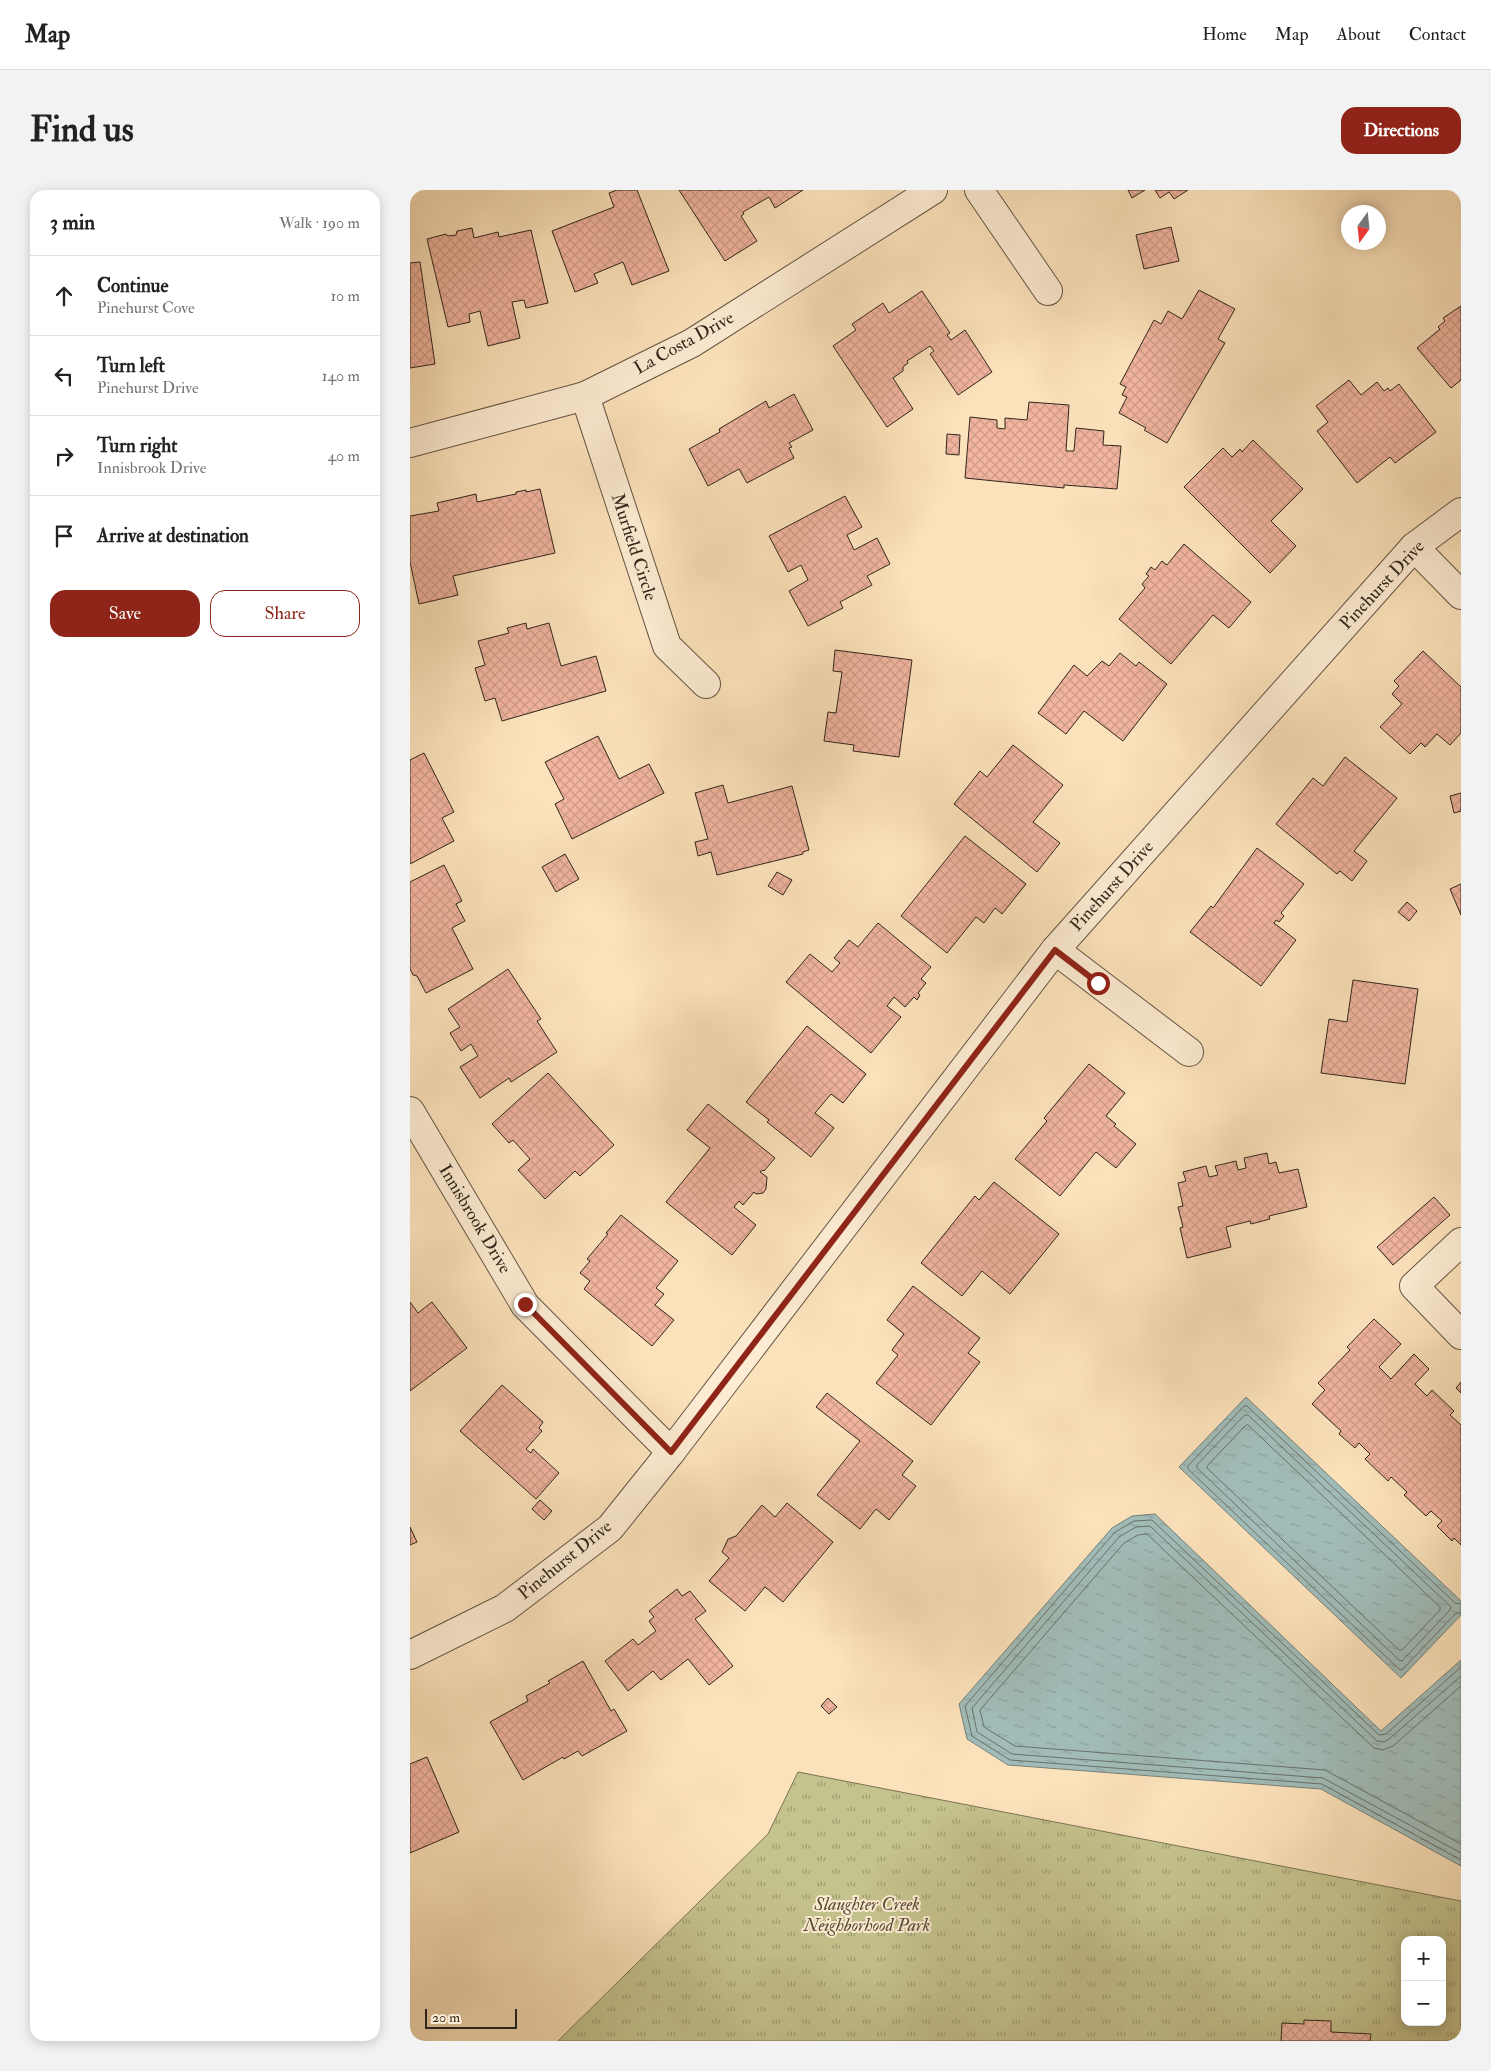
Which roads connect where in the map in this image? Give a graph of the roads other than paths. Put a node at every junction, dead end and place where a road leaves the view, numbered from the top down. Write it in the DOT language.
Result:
graph roads {
  1 [pos="933,190"];
  2 [pos="979,190"];
  3 [pos="1048,291"];
  4 [pos="585,396"];
  5 [pos="410,443"];
  6 [pos="1461,512"];
  7 [pos="1414,547"];
  8 [pos="1461,595"];
  9 [pos="706,684"];
  10 [pos="1055,950"];
  11 [pos="1189,1052"];
  12 [pos="410,1111"];
  13 [pos="1461,1242"];
  14 [pos="1461,1335"];
  15 [pos="671,1452"];
  16 [pos="410,1655"];
  1 -- 4 [label="street, La Costa Drive"];
  2 -- 3 [label="street"];
  4 -- 5 [label="street, La Costa Drive"];
  4 -- 9 [label="street, Murfield Circle"];
  6 -- 7 [label="street, Pinehurst Drive"];
  7 -- 8 [label="street"];
  7 -- 10 [label="street, Pinehurst Drive"];
  10 -- 11 [label="street"];
  10 -- 15 [label="street, Pinehurst Drive"];
  12 -- 15 [label="street, Innisbrook Drive"];
  13 -- 14 [label="street"];
  15 -- 16 [label="street, Pinehurst Drive"];
}
